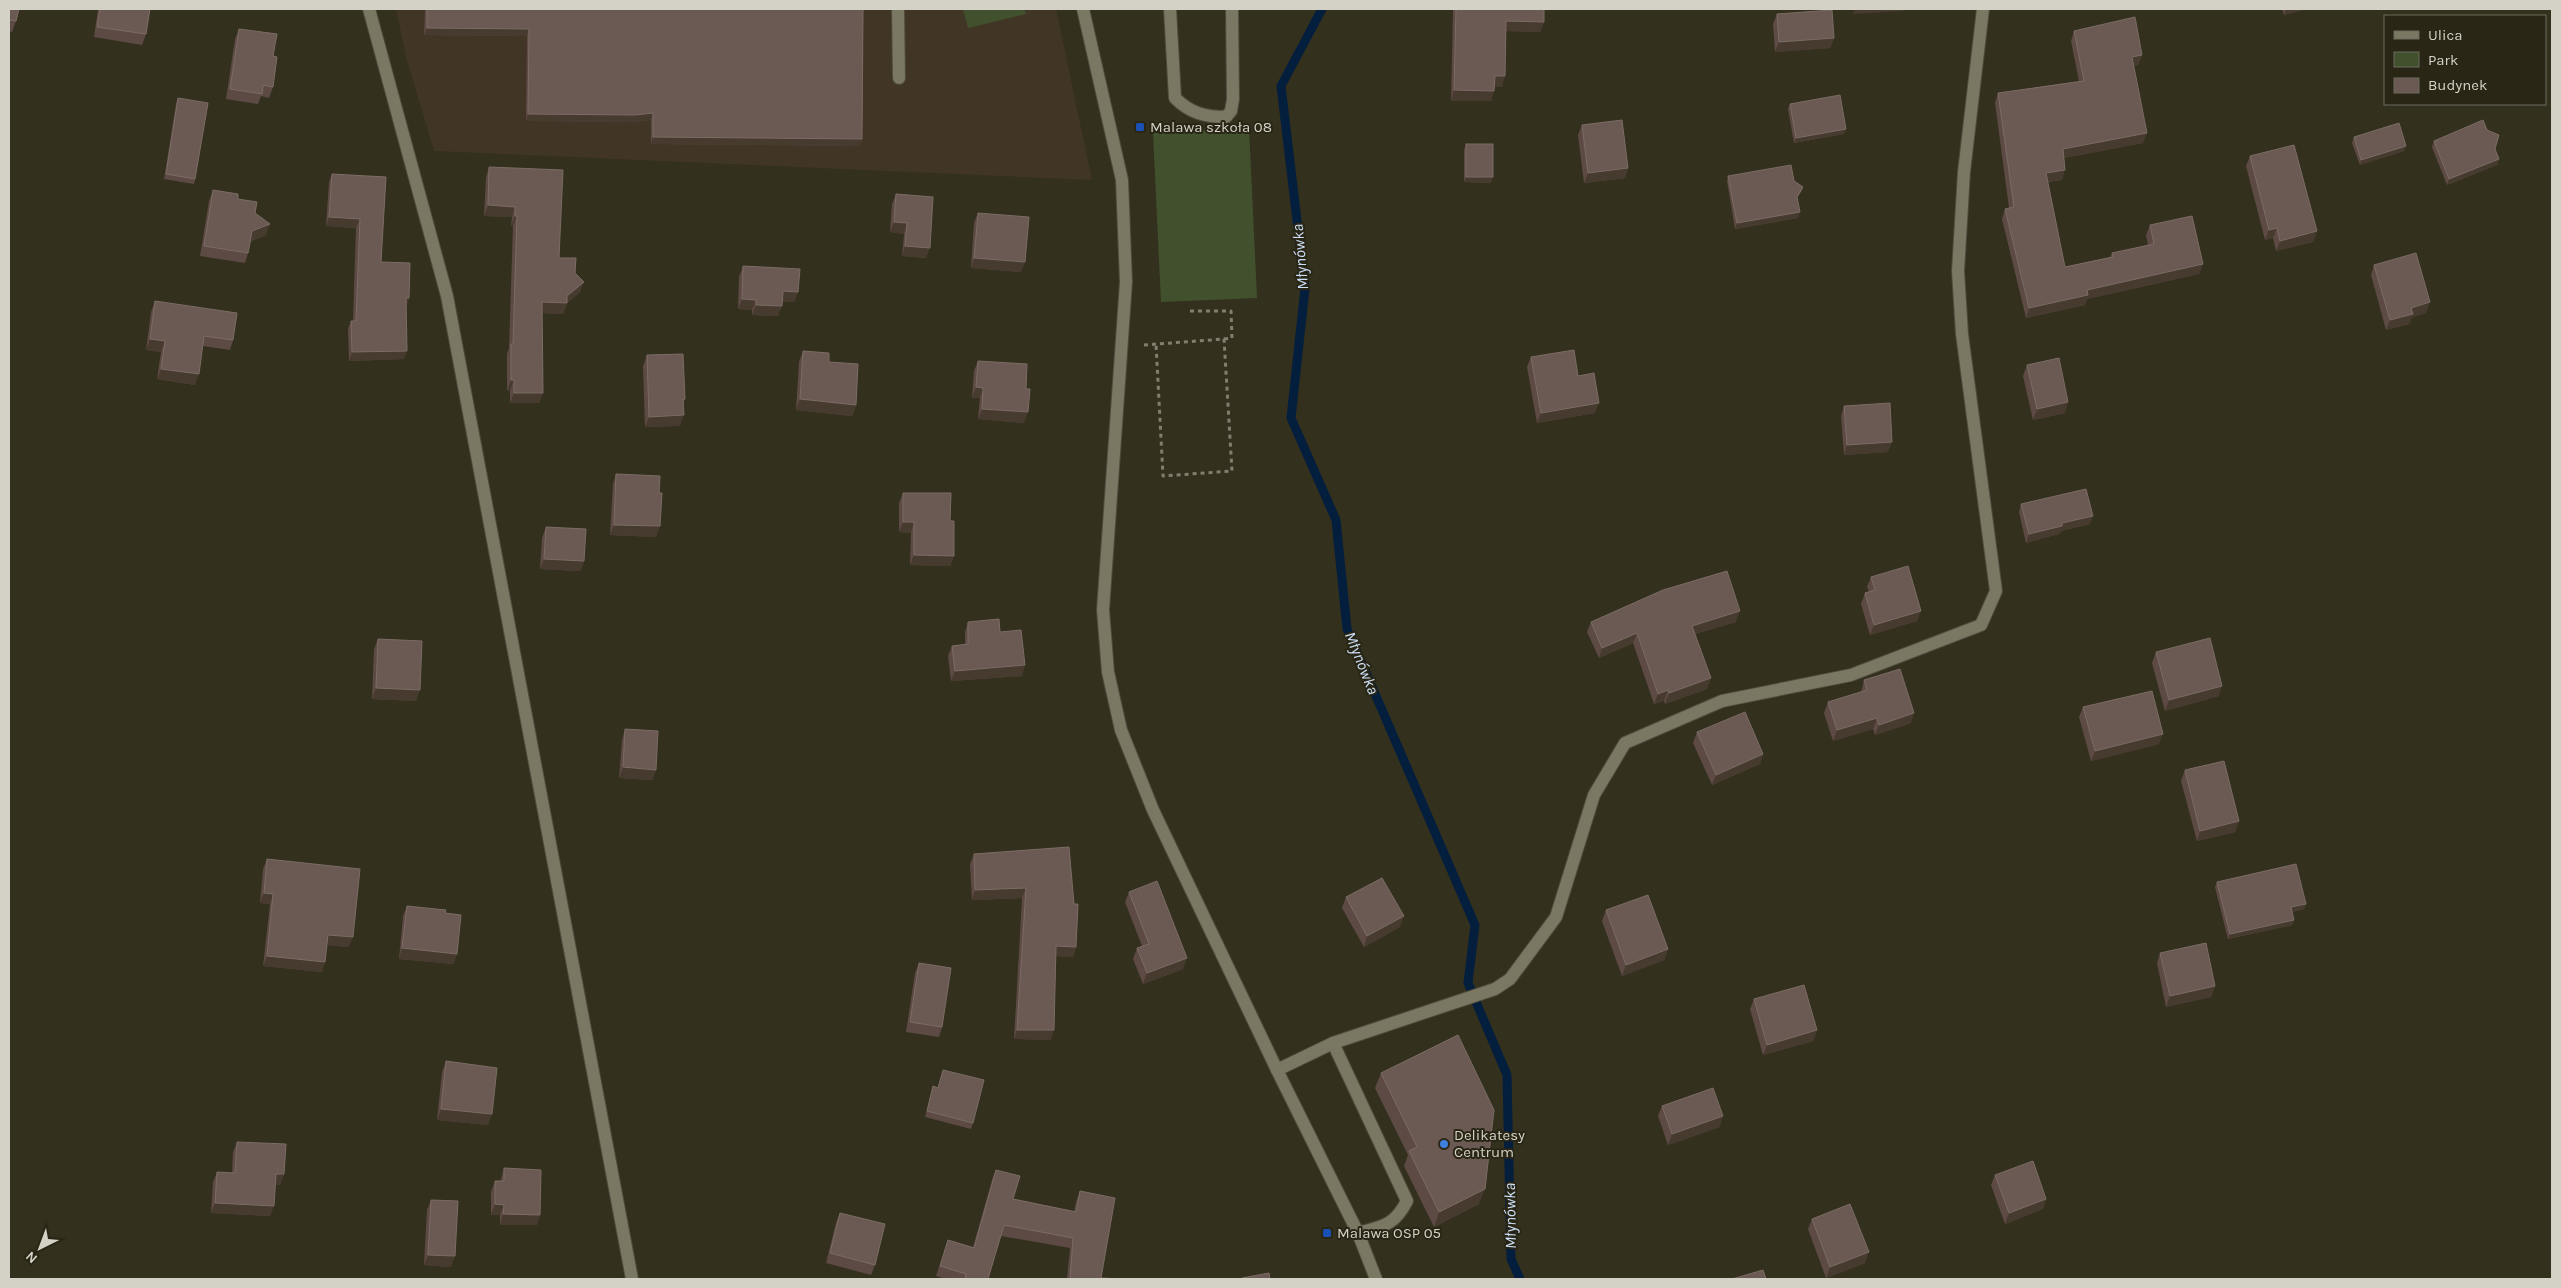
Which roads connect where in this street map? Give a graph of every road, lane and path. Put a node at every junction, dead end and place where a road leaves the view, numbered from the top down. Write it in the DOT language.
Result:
graph roads {
  1 [pos="369,9"];
  2 [pos="898,9"];
  3 [pos="1083,9"];
  4 [pos="1170,9"];
  5 [pos="1232,9"];
  6 [pos="1983,9"];
  7 [pos="899,78"];
  8 [pos="1190,311"];
  9 [pos="1224,339"];
  10 [pos="1156,344"];
  11 [pos="1123,346"];
  12 [pos="1333,1043"];
  13 [pos="1277,1070"];
  14 [pos="1358,1233"];
  15 [pos="632,1279"];
  16 [pos="1376,1279"];
  1 -- 15 [label="street"];
  2 -- 7 [label="street"];
  3 -- 11 [label="street"];
  4 -- 5 [label="street"];
  6 -- 12 [label="street"];
  8 -- 9 [label="path"];
  9 -- 10 [label="path"];
  9 -- 10 [label="path"];
  10 -- 11 [label="path"];
  11 -- 13 [label="street"];
  12 -- 13 [label="street"];
  12 -- 14 [label="street"];
  13 -- 14 [label="street"];
  14 -- 16 [label="street"];
}
